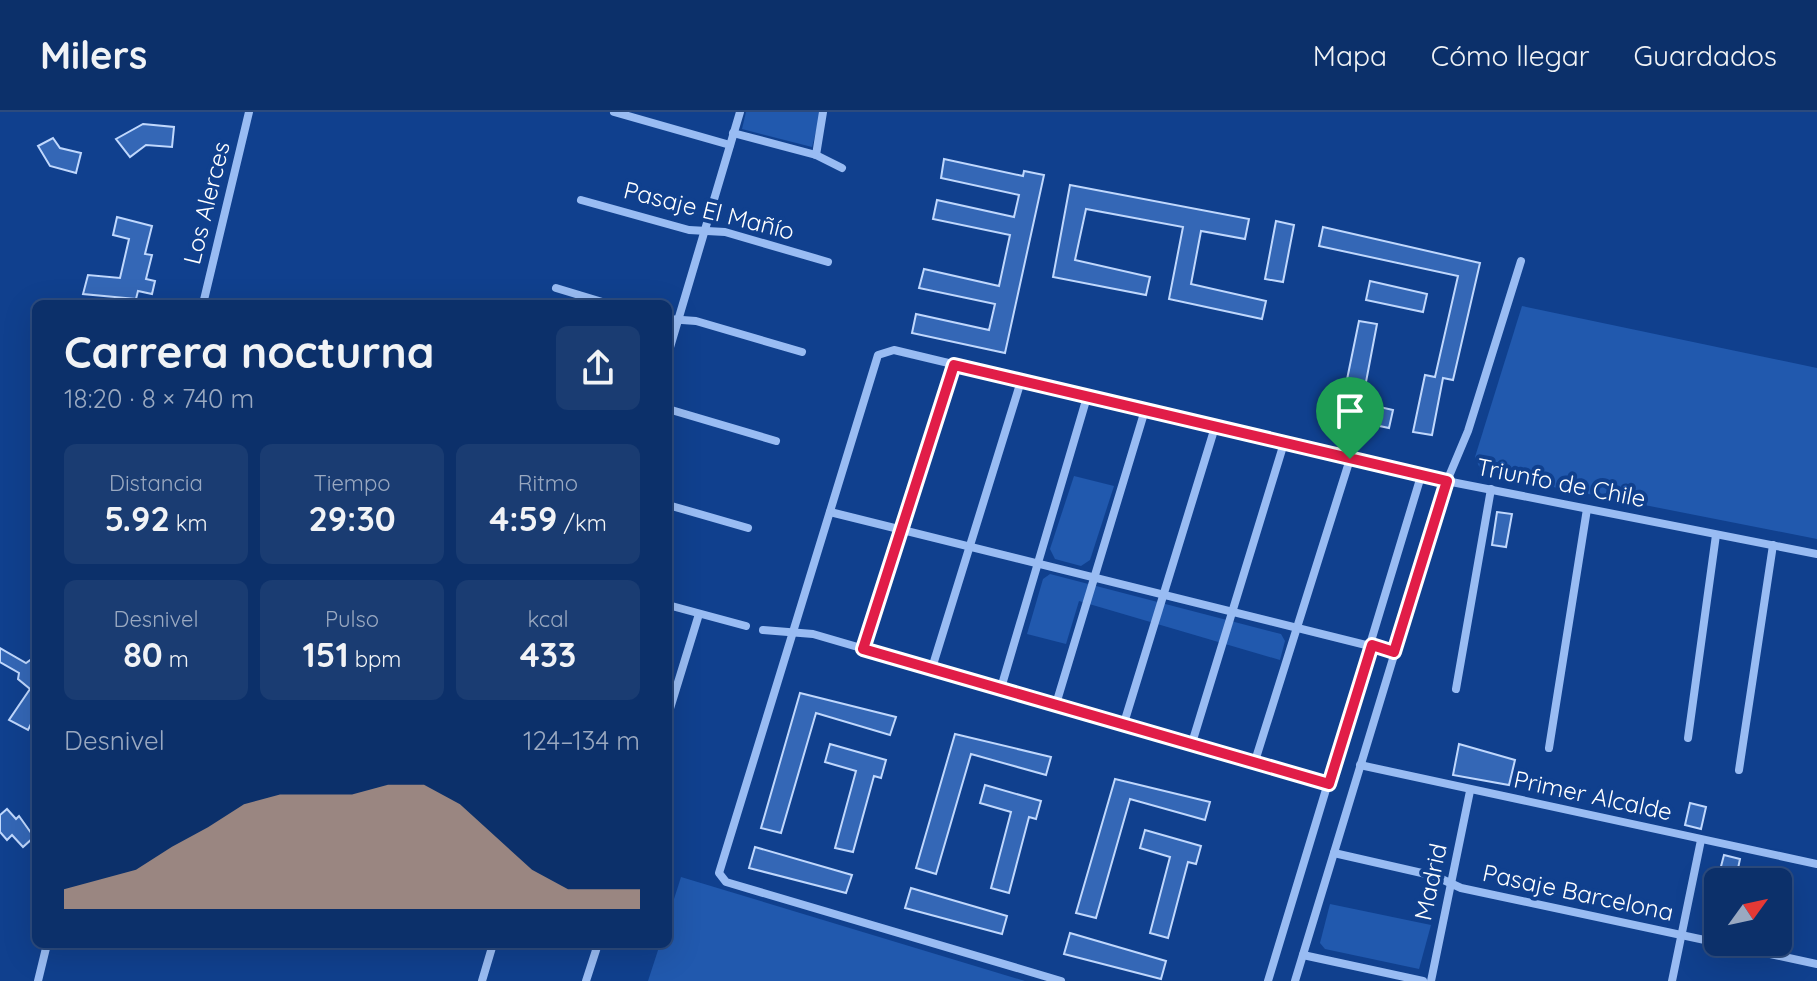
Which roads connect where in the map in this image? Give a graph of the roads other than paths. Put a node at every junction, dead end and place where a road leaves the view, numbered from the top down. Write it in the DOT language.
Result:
graph roads {
  1 [pos="249,112"];
  2 [pos="614,112"];
  3 [pos="740,112"];
  4 [pos="823,112"];
  5 [pos="733,133"];
  6 [pos="730,145"];
  7 [pos="816,155"];
  8 [pos="842,168"];
  9 [pos="581,200"];
  10 [pos="705,231"];
  11 [pos="1521,261"];
  12 [pos="828,262"];
  13 [pos="556,288"];
  14 [pos="204,300"];
  15 [pos="596,300"];
  16 [pos="672,319"];
  17 [pos="678,320"];
  18 [pos="672,340"];
  19 [pos="802,352"];
  20 [pos="954,365"];
  21 [pos="1021,381"];
  22 [pos="1087,397"];
  23 [pos="672,410"];
  24 [pos="1145,410"];
  25 [pos="1215,427"];
  26 [pos="776,441"];
  27 [pos="1284,443"];
  28 [pos="1350,459"];
  29 [pos="1421,476"];
  30 [pos="1447,481"];
  31 [pos="1491,489"];
  32 [pos="672,506"];
  33 [pos="1587,509"];
  34 [pos="830,512"];
  35 [pos="748,528"];
  36 [pos="901,530"];
  37 [pos="1716,535"];
  38 [pos="1773,545"];
  39 [pos="970,547"];
  40 [pos="1817,554"];
  41 [pos="1038,563"];
  42 [pos="1095,577"];
  43 [pos="1163,594"];
  44 [pos="672,606"];
  45 [pos="1232,611"];
  46 [pos="699,614"];
  47 [pos="746,626"];
  48 [pos="1298,627"];
  49 [pos="763,630"];
  50 [pos="794,630"];
  51 [pos="1372,645"];
  52 [pos="863,649"];
  53 [pos="1394,652"];
  54 [pos="932,668"];
  55 [pos="1001,688"];
  56 [pos="1456,689"];
  57 [pos="672,702"];
  58 [pos="1056,704"];
  59 [pos="1124,723"];
  60 [pos="1688,738"];
  61 [pos="1192,743"];
  62 [pos="1549,748"];
  63 [pos="1255,761"];
  64 [pos="1360,765"];
  65 [pos="1739,770"];
  66 [pos="1329,784"];
  67 [pos="1470,791"];
  68 [pos="1701,840"];
  69 [pos="1334,853"];
  70 [pos="1817,864"];
  71 [pos="1451,884"];
  72 [pos="1682,936"];
  73 [pos="46,948"];
  74 [pos="492,948"];
  75 [pos="597,948"];
  76 [pos="1303,955"];
  77 [pos="1817,964"];
  78 [pos="38,981"];
  79 [pos="482,981"];
  80 [pos="586,981"];
  81 [pos="1061,981"];
  82 [pos="1268,981"];
  83 [pos="1295,981"];
  84 [pos="1423,981"];
  85 [pos="1431,981"];
  86 [pos="1672,981"];
  1 -- 14 [label="street, Los Alerces"];
  2 -- 6 [label="street"];
  3 -- 5 [label="street"];
  4 -- 7 [label="street"];
  5 -- 6 [label="street"];
  5 -- 7 [label="street"];
  6 -- 10 [label="street"];
  7 -- 8 [label="street"];
  9 -- 10 [label="street, Pasaje El Mañío"];
  10 -- 12 [label="street, Pasaje El Mañío"];
  10 -- 17 [label="street"];
  11 -- 30 [label="street"];
  13 -- 15 [label="street"];
  16 -- 17 [label="street"];
  17 -- 18 [label="street"];
  17 -- 19 [label="street"];
  20 -- 21 [label="street, Triunfo de Chile"];
  20 -- 34 [label="street, Triunfo de Chile"];
  20 -- 36 [label="street"];
  21 -- 22 [label="street, Triunfo de Chile"];
  21 -- 39 [label="street"];
  22 -- 24 [label="street, Triunfo de Chile"];
  22 -- 41 [label="street"];
  23 -- 26 [label="street"];
  24 -- 25 [label="street, Triunfo de Chile"];
  24 -- 42 [label="street"];
  25 -- 27 [label="street, Triunfo de Chile"];
  25 -- 43 [label="street"];
  27 -- 28 [label="street, Triunfo de Chile"];
  27 -- 45 [label="street"];
  28 -- 29 [label="street, Triunfo de Chile"];
  28 -- 48 [label="street"];
  29 -- 30 [label="street, Triunfo de Chile"];
  29 -- 51 [label="street"];
  30 -- 31 [label="street, Triunfo de Chile"];
  30 -- 53 [label="street"];
  31 -- 33 [label="street, Triunfo de Chile"];
  31 -- 56 [label="street"];
  32 -- 35 [label="street"];
  33 -- 37 [label="street, Triunfo de Chile"];
  33 -- 62 [label="street"];
  34 -- 36 [label="street"];
  34 -- 50 [label="street"];
  36 -- 39 [label="street"];
  36 -- 52 [label="street"];
  37 -- 38 [label="street, Triunfo de Chile"];
  37 -- 60 [label="street"];
  38 -- 40 [label="street, Triunfo de Chile"];
  38 -- 65 [label="street"];
  39 -- 41 [label="street"];
  39 -- 54 [label="street"];
  41 -- 42 [label="street"];
  41 -- 55 [label="street"];
  42 -- 43 [label="street"];
  42 -- 58 [label="street"];
  43 -- 45 [label="street"];
  43 -- 59 [label="street"];
  44 -- 46 [label="street"];
  45 -- 48 [label="street"];
  45 -- 61 [label="street"];
  46 -- 47 [label="street"];
  46 -- 57 [label="street"];
  48 -- 51 [label="street"];
  48 -- 63 [label="street"];
  49 -- 50 [label="street"];
  50 -- 52 [label="street"];
  50 -- 81 [label="street"];
  51 -- 53 [label="street"];
  51 -- 66 [label="street"];
  52 -- 54 [label="street"];
  53 -- 64 [label="street"];
  54 -- 55 [label="street"];
  55 -- 58 [label="street"];
  58 -- 59 [label="street"];
  59 -- 61 [label="street"];
  61 -- 63 [label="street"];
  63 -- 66 [label="street"];
  64 -- 67 [label="street, Primer Alcalde"];
  64 -- 69 [label="street"];
  66 -- 82 [label="street"];
  67 -- 68 [label="street, Primer Alcalde"];
  67 -- 71 [label="street, Madrid"];
  68 -- 70 [label="street, Primer Alcalde"];
  68 -- 72 [label="street"];
  69 -- 71 [label="street, Pasaje Barcelona"];
  69 -- 76 [label="street"];
  71 -- 72 [label="street, Pasaje Barcelona"];
  71 -- 85 [label="street, Madrid"];
  72 -- 77 [label="street, Pasaje Barcelona"];
  72 -- 86 [label="street"];
  73 -- 78 [label="street"];
  74 -- 79 [label="street"];
  75 -- 80 [label="street"];
  76 -- 83 [label="street"];
  76 -- 84 [label="street"];
}
